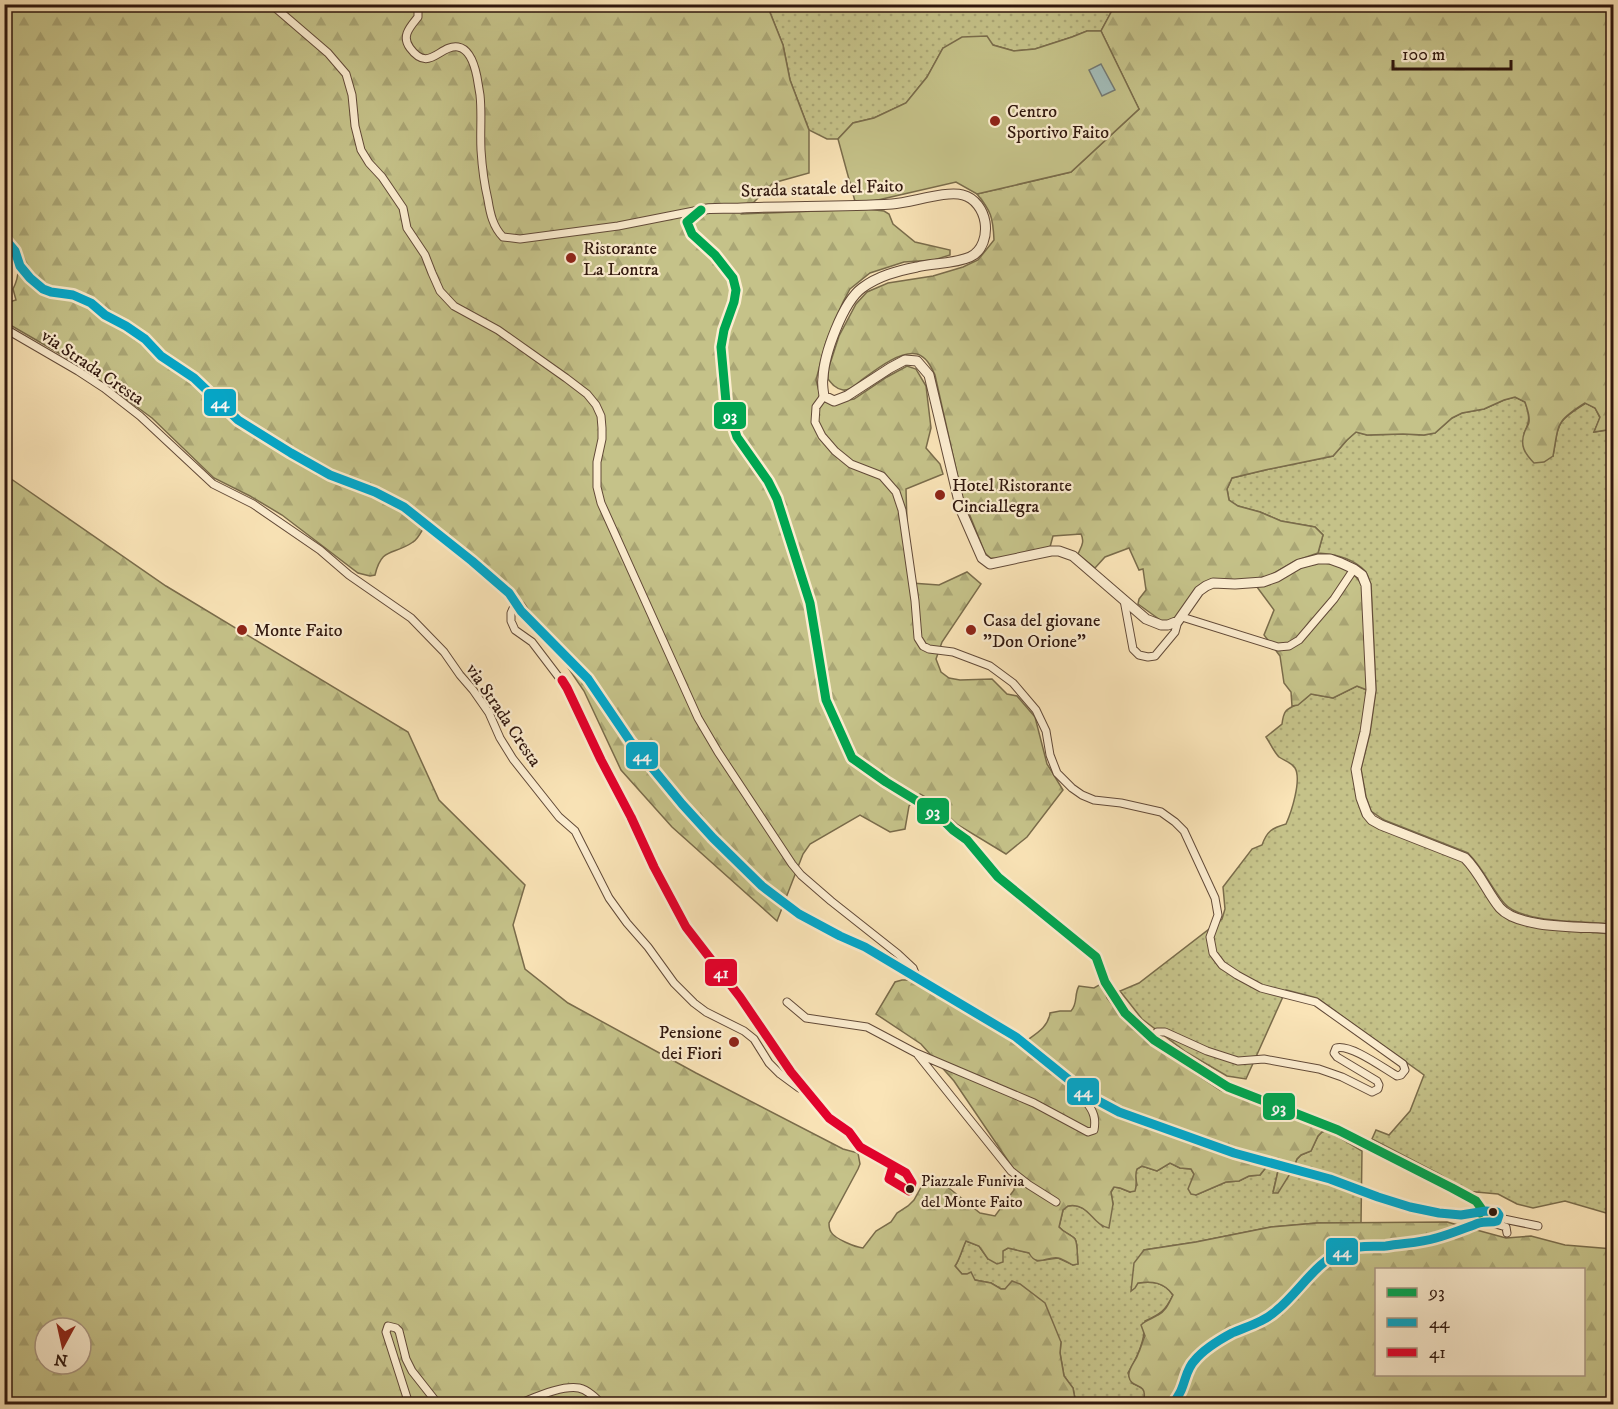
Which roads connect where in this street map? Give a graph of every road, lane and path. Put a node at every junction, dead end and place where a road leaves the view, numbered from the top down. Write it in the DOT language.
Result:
graph roads {
  1 [pos="271,4"];
  2 [pos="414,4"];
  3 [pos="701,210"];
  4 [pos="4,238"];
  5 [pos="4,328"];
  6 [pos="824,396"];
  7 [pos="1354,569"];
  8 [pos="1124,600"];
  9 [pos="515,604"];
  10 [pos="1180,619"];
  11 [pos="1614,929"];
  12 [pos="917,978"];
  13 [pos="787,1002"];
  14 [pos="1154,1040"];
  15 [pos="916,1053"];
  16 [pos="805,1089"];
  17 [pos="1089,1096"];
  18 [pos="894,1166"];
  19 [pos="1056,1202"];
  20 [pos="1478,1213"];
  21 [pos="1499,1218"];
  22 [pos="1492,1223"];
  23 [pos="1538,1226"];
  24 [pos="1507,1233"];
  25 [pos="409,1404"];
  26 [pos="438,1404"];
  27 [pos="518,1404"];
  28 [pos="603,1404"];
  29 [pos="1173,1404"];
  1 -- 12 [label="street"];
  2 -- 3 [label="street"];
  3 -- 6 [label="street, Strada statale del Faito"];
  3 -- 14 [label="street"];
  4 -- 9 [label="street"];
  5 -- 16 [label="street, via Strada Cresta"];
  6 -- 8 [label="street"];
  6 -- 14 [label="street"];
  7 -- 10 [label="street"];
  7 -- 10 [label="street"];
  7 -- 11 [label="street"];
  8 -- 10 [label="street"];
  8 -- 10 [label="street"];
  9 -- 12 [label="street"];
  9 -- 16 [label="street"];
  12 -- 17 [label="street"];
  13 -- 15 [label="street"];
  14 -- 20 [label="street"];
  15 -- 17 [label="street"];
  15 -- 19 [label="street"];
  16 -- 18 [label="street"];
  17 -- 20 [label="street"];
  20 -- 21 [label="street"];
  21 -- 22 [label="street"];
  21 -- 23 [label="street"];
  22 -- 24 [label="street"];
  22 -- 29 [label="street"];
  25 -- 26 [label="street"];
  27 -- 28 [label="street"];
}
